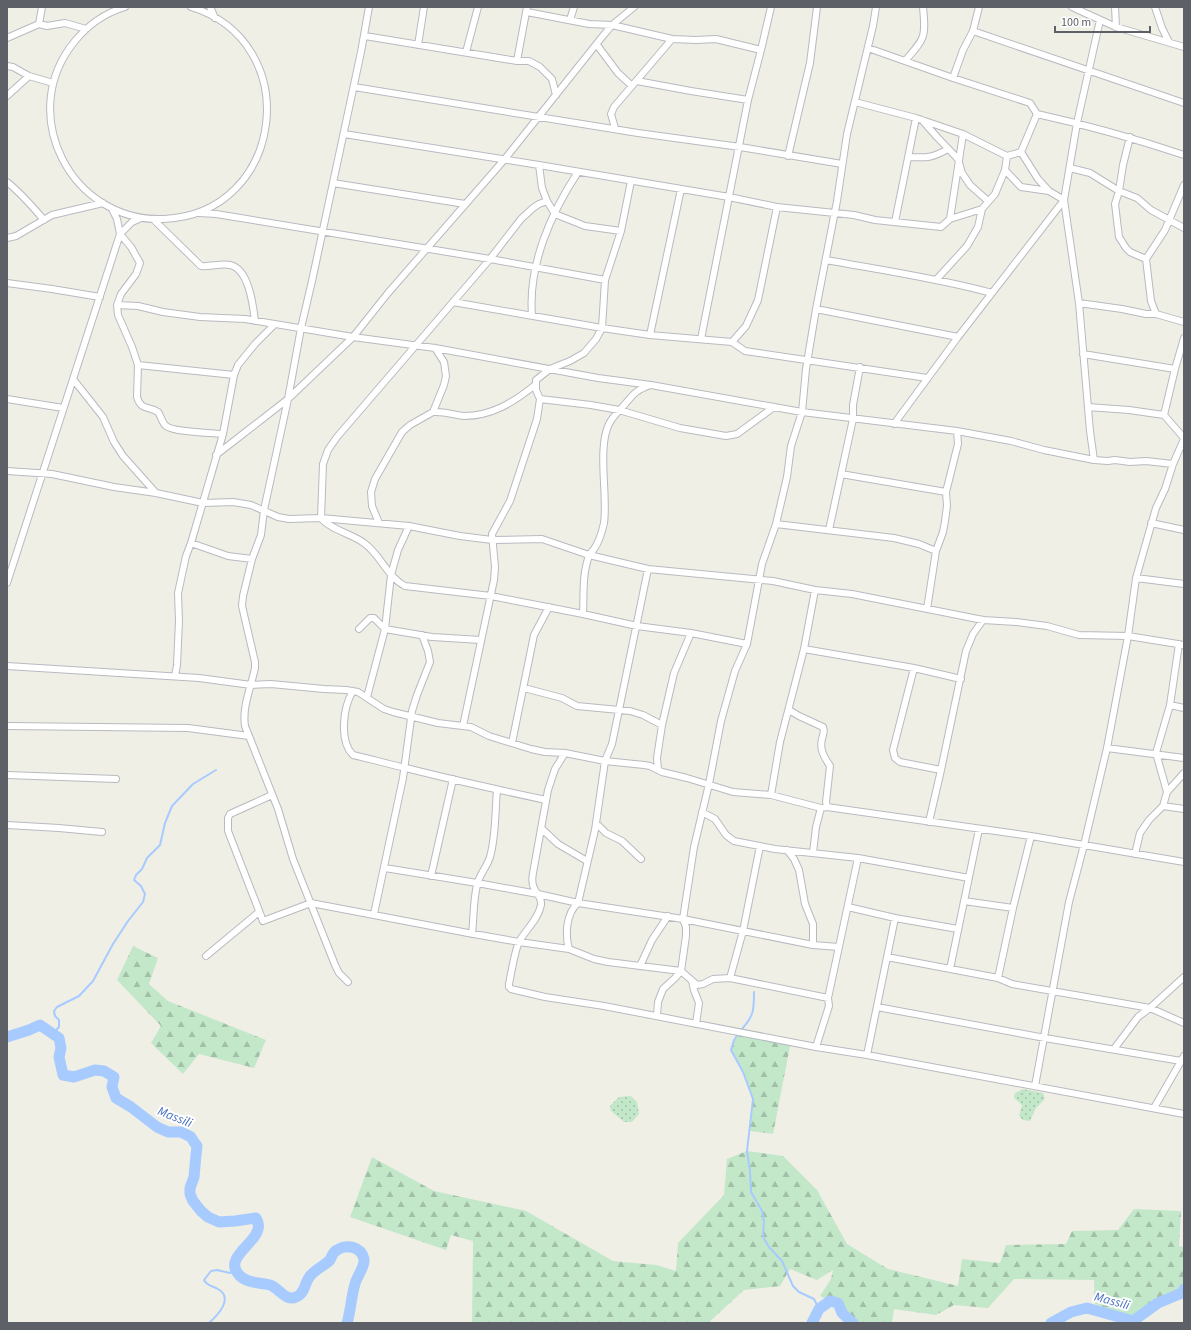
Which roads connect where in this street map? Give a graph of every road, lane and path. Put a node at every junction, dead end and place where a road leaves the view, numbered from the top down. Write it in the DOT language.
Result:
graph roads {
  1 [pos="42,7"];
  2 [pos="125,7"];
  3 [pos="191,7"];
  4 [pos="210,7"];
  5 [pos="370,7"];
  6 [pos="424,7"];
  7 [pos="478,7"];
  8 [pos="574,7"];
  9 [pos="634,7"];
  10 [pos="771,7"];
  11 [pos="816,7"];
  12 [pos="876,7"];
  13 [pos="923,7"];
  14 [pos="979,7"];
  15 [pos="1072,7"];
  16 [pos="1115,7"];
  17 [pos="1155,7"];
  18 [pos="527,9"];
  19 [pos="214,18"];
  20 [pos="570,20"];
  21 [pos="1100,20"];
  22 [pos="39,24"];
  23 [pos="612,25"];
  24 [pos="1116,27"];
  25 [pos="86,30"];
  26 [pos="974,31"];
  27 [pos="365,36"];
  28 [pos="7,38"];
  29 [pos="672,39"];
  30 [pos="1169,42"];
  31 [pos="418,45"];
  32 [pos="597,45"];
  33 [pos="1184,47"];
  34 [pos="868,48"];
  35 [pos="761,50"];
  36 [pos="466,52"];
  37 [pos="517,61"];
  38 [pos="905,61"];
  39 [pos="7,66"];
  40 [pos="1089,70"];
  41 [pos="29,76"];
  42 [pos="953,78"];
  43 [pos="637,81"];
  44 [pos="53,84"];
  45 [pos="632,86"];
  46 [pos="354,87"];
  47 [pos="556,95"];
  48 [pos="7,96"];
  49 [pos="748,100"];
  50 [pos="855,102"];
  51 [pos="1184,103"];
  52 [pos="1038,114"];
  53 [pos="540,117"];
  54 [pos="919,119"];
  55 [pos="1077,123"];
  56 [pos="616,128"];
  57 [pos="344,134"];
  58 [pos="963,134"];
  59 [pos="1130,137"];
  60 [pos="740,147"];
  61 [pos="948,148"];
  62 [pos="1021,152"];
  63 [pos="1184,155"];
  64 [pos="788,156"];
  65 [pos="1007,156"];
  66 [pos="909,157"];
  67 [pos="958,159"];
  68 [pos="504,160"];
  69 [pos="842,164"];
  70 [pos="539,165"];
  71 [pos="1070,168"];
  72 [pos="1005,170"];
  73 [pos="578,172"];
  74 [pos="631,181"];
  75 [pos="7,182"];
  76 [pos="333,183"];
  77 [pos="1184,185"];
  78 [pos="681,189"];
  79 [pos="1049,191"];
  80 [pos="1120,191"];
  81 [pos="729,197"];
  82 [pos="1064,200"];
  83 [pos="547,201"];
  84 [pos="988,201"];
  85 [pos="103,203"];
  86 [pos="464,204"];
  87 [pos="777,207"];
  88 [pos="112,209"];
  89 [pos="982,209"];
  90 [pos="195,213"];
  91 [pos="555,214"];
  92 [pos="835,214"];
  93 [pos="143,218"];
  94 [pos="950,218"];
  95 [pos="154,219"];
  96 [pos="44,220"];
  97 [pos="1169,221"];
  98 [pos="895,222"];
  99 [pos="1184,228"];
  100 [pos="621,231"];
  101 [pos="323,232"];
  102 [pos="120,234"];
  103 [pos="7,238"];
  104 [pos="426,249"];
  105 [pos="490,259"];
  106 [pos="1146,259"];
  107 [pos="826,260"];
  108 [pos="536,267"];
  109 [pos="605,280"];
  110 [pos="936,280"];
  111 [pos="7,283"];
  112 [pos="992,293"];
  113 [pos="100,297"];
  114 [pos="454,302"];
  115 [pos="1079,303"];
  116 [pos="117,305"];
  117 [pos="816,309"];
  118 [pos="1156,314"];
  119 [pos="532,315"];
  120 [pos="255,321"];
  121 [pos="1184,322"];
  122 [pos="274,325"];
  123 [pos="301,328"];
  124 [pos="602,328"];
  125 [pos="650,335"];
  126 [pos="353,337"];
  127 [pos="958,337"];
  128 [pos="1184,338"];
  129 [pos="702,339"];
  130 [pos="732,342"];
  131 [pos="416,346"];
  132 [pos="435,348"];
  133 [pos="1083,354"];
  134 [pos="807,360"];
  135 [pos="138,365"];
  136 [pos="860,367"];
  137 [pos="550,369"];
  138 [pos="1175,369"];
  139 [pos="234,375"];
  140 [pos="927,378"];
  141 [pos="73,379"];
  142 [pos="535,385"];
  143 [pos="651,385"];
  144 [pos="7,399"];
  145 [pos="288,399"];
  146 [pos="540,399"];
  147 [pos="774,407"];
  148 [pos="1088,407"];
  149 [pos="64,408"];
  150 [pos="619,410"];
  151 [pos="433,412"];
  152 [pos="802,412"];
  153 [pos="1164,415"];
  154 [pos="853,419"];
  155 [pos="894,424"];
  156 [pos="957,431"];
  157 [pos="223,434"];
  158 [pos="1184,439"];
  159 [pos="216,455"];
  160 [pos="1094,460"];
  161 [pos="1173,464"];
  162 [pos="7,471"];
  163 [pos="42,474"];
  164 [pos="841,474"];
  165 [pos="946,492"];
  166 [pos="156,493"];
  167 [pos="203,502"];
  168 [pos="264,510"];
  169 [pos="321,518"];
  170 [pos="379,523"];
  171 [pos="1151,523"];
  172 [pos="776,524"];
  173 [pos="409,526"];
  174 [pos="829,530"];
  175 [pos="1184,530"];
  176 [pos="492,540"];
  177 [pos="191,543"];
  178 [pos="936,551"];
  179 [pos="589,555"];
  180 [pos="252,559"];
  181 [pos="648,569"];
  182 [pos="391,575"];
  183 [pos="1136,578"];
  184 [pos="758,580"];
  185 [pos="7,583"];
  186 [pos="1184,584"];
  187 [pos="815,590"];
  188 [pos="491,596"];
  189 [pos="549,607"];
  190 [pos="927,610"];
  191 [pos="583,614"];
  192 [pos="983,620"];
  193 [pos="637,626"];
  194 [pos="359,629"];
  195 [pos="384,629"];
  196 [pos="691,633"];
  197 [pos="422,635"];
  198 [pos="1128,636"];
  199 [pos="481,640"];
  200 [pos="748,644"];
  201 [pos="1181,644"];
  202 [pos="804,649"];
  203 [pos="7,666"];
  204 [pos="914,668"];
  205 [pos="175,676"];
  206 [pos="961,679"];
  207 [pos="251,685"];
  208 [pos="524,688"];
  209 [pos="353,691"];
  210 [pos="367,697"];
  211 [pos="1170,705"];
  212 [pos="1184,708"];
  213 [pos="619,710"];
  214 [pos="789,710"];
  215 [pos="411,717"];
  216 [pos="662,725"];
  217 [pos="7,726"];
  218 [pos="463,726"];
  219 [pos="249,736"];
  220 [pos="512,743"];
  221 [pos="1107,748"];
  222 [pos="565,753"];
  223 [pos="1156,753"];
  224 [pos="1184,758"];
  225 [pos="605,761"];
  226 [pos="405,768"];
  227 [pos="658,770"];
  228 [pos="942,770"];
  229 [pos="1184,773"];
  230 [pos="7,775"];
  231 [pos="116,779"];
  232 [pos="453,779"];
  233 [pos="709,784"];
  234 [pos="497,790"];
  235 [pos="1167,792"];
  236 [pos="272,795"];
  237 [pos="771,795"];
  238 [pos="546,800"];
  239 [pos="1163,806"];
  240 [pos="824,808"];
  241 [pos="1184,809"];
  242 [pos="702,812"];
  243 [pos="928,822"];
  244 [pos="596,823"];
  245 [pos="7,825"];
  246 [pos="541,828"];
  247 [pos="979,829"];
  248 [pos="102,832"];
  249 [pos="1030,836"];
  250 [pos="760,846"];
  251 [pos="1084,846"];
  252 [pos="787,850"];
  253 [pos="813,853"];
  254 [pos="1135,854"];
  255 [pos="858,858"];
  256 [pos="641,859"];
  257 [pos="587,860"];
  258 [pos="1184,862"];
  259 [pos="385,868"];
  260 [pos="431,876"];
  261 [pos="969,878"];
  262 [pos="477,883"];
  263 [pos="538,894"];
  264 [pos="964,901"];
  265 [pos="311,903"];
  266 [pos="578,904"];
  267 [pos="848,907"];
  268 [pos="1013,908"];
  269 [pos="259,912"];
  270 [pos="374,914"];
  271 [pos="668,916"];
  272 [pos="895,918"];
  273 [pos="683,919"];
  274 [pos="958,929"];
  275 [pos="744,931"];
  276 [pos="472,934"];
  277 [pos="519,942"];
  278 [pos="813,945"];
  279 [pos="839,947"];
  280 [pos="569,949"];
  281 [pos="206,956"];
  282 [pos="887,957"];
  283 [pos="640,966"];
  284 [pos="950,969"];
  285 [pos="681,970"];
  286 [pos="1184,977"];
  287 [pos="730,978"];
  288 [pos="998,978"];
  289 [pos="692,981"];
  290 [pos="348,982"];
  291 [pos="1052,990"];
  292 [pos="828,998"];
  293 [pos="877,1007"];
  294 [pos="1150,1008"];
  295 [pos="657,1016"];
  296 [pos="1184,1023"];
  297 [pos="696,1024"];
  298 [pos="1045,1038"];
  299 [pos="816,1047"];
  300 [pos="1114,1049"];
  301 [pos="867,1055"];
  302 [pos="1182,1058"];
  303 [pos="1035,1086"];
  304 [pos="1154,1108"];
  305 [pos="1184,1114"];
  1 -- 22 [label="street"];
  2 -- 25 [label="street"];
  3 -- 19 [label="street"];
  4 -- 19 [label="street"];
  5 -- 27 [label="street"];
  6 -- 31 [label="street"];
  7 -- 36 [label="street"];
  8 -- 20 [label="street"];
  9 -- 23 [label="street"];
  10 -- 35 [label="street"];
  11 -- 64 [label="street"];
  12 -- 34 [label="street"];
  13 -- 38 [label="street"];
  14 -- 26 [label="street"];
  15 -- 21 [label="street"];
  16 -- 24 [label="street"];
  17 -- 30 [label="street"];
  18 -- 20 [label="street"];
  18 -- 37 [label="street"];
  19 -- 90 [label="street"];
  20 -- 23 [label="street"];
  21 -- 24 [label="street"];
  21 -- 40 [label="street"];
  22 -- 25 [label="street"];
  22 -- 28 [label="street"];
  23 -- 29 [label="street"];
  23 -- 32 [label="street"];
  24 -- 30 [label="street"];
  25 -- 44 [label="street"];
  26 -- 40 [label="street"];
  26 -- 42 [label="street"];
  27 -- 31 [label="street"];
  27 -- 46 [label="street"];
  29 -- 35 [label="street"];
  29 -- 43 [label="street"];
  30 -- 33 [label="street"];
  31 -- 36 [label="street"];
  32 -- 45 [label="street"];
  32 -- 47 [label="street"];
  34 -- 38 [label="street"];
  34 -- 50 [label="street"];
  35 -- 49 [label="street"];
  36 -- 37 [label="street"];
  37 -- 47 [label="street"];
  38 -- 42 [label="street"];
  39 -- 41 [label="street"];
  40 -- 51 [label="street"];
  40 -- 55 [label="street"];
  41 -- 44 [label="street"];
  41 -- 48 [label="street"];
  42 -- 52 [label="street"];
  43 -- 45 [label="street"];
  43 -- 49 [label="street"];
  44 -- 85 [label="street"];
  45 -- 56 [label="street"];
  46 -- 53 [label="street"];
  46 -- 57 [label="street"];
  47 -- 53 [label="street"];
  49 -- 60 [label="street"];
  50 -- 54 [label="street"];
  50 -- 69 [label="street"];
  52 -- 55 [label="street"];
  52 -- 62 [label="street"];
  53 -- 56 [label="street"];
  53 -- 68 [label="street"];
  54 -- 58 [label="street"];
  54 -- 61 [label="street"];
  54 -- 66 [label="street"];
  55 -- 59 [label="street"];
  55 -- 71 [label="street"];
  56 -- 60 [label="street"];
  57 -- 68 [label="street"];
  57 -- 76 [label="street"];
  58 -- 65 [label="street"];
  58 -- 67 [label="street"];
  59 -- 63 [label="street"];
  59 -- 80 [label="street"];
  60 -- 64 [label="street"];
  60 -- 81 [label="street"];
  61 -- 66 [label="street"];
  61 -- 67 [label="street"];
  62 -- 65 [label="street"];
  62 -- 79 [label="street"];
  64 -- 69 [label="street"];
  65 -- 72 [label="street"];
  66 -- 98 [label="street"];
  67 -- 84 [label="street"];
  67 -- 94 [label="street"];
  68 -- 70 [label="street"];
  68 -- 86 [label="street"];
  69 -- 92 [label="street"];
  70 -- 73 [label="street"];
  70 -- 83 [label="street"];
  71 -- 80 [label="street"];
  71 -- 82 [label="street"];
  72 -- 79 [label="street"];
  72 -- 84 [label="street"];
  73 -- 74 [label="street"];
  73 -- 91 [label="street"];
  74 -- 78 [label="street"];
  74 -- 100 [label="street"];
  75 -- 96 [label="street"];
  76 -- 86 [label="street"];
  76 -- 101 [label="street"];
  77 -- 97 [label="street"];
  78 -- 81 [label="street"];
  78 -- 125 [label="street"];
  79 -- 82 [label="street"];
  80 -- 97 [label="street"];
  80 -- 106 [label="street"];
  81 -- 87 [label="street"];
  81 -- 129 [label="street"];
  82 -- 112 [label="street"];
  82 -- 115 [label="street"];
  83 -- 91 [label="street"];
  83 -- 105 [label="street"];
  84 -- 89 [label="street"];
  85 -- 88 [label="street"];
  85 -- 96 [label="street"];
  86 -- 104 [label="street"];
  87 -- 92 [label="street"];
  87 -- 130 [label="street"];
  88 -- 93 [label="street"];
  88 -- 102 [label="street"];
  89 -- 94 [label="street"];
  89 -- 110 [label="street"];
  90 -- 95 [label="street"];
  90 -- 101 [label="street"];
  91 -- 100 [label="street"];
  91 -- 108 [label="street"];
  92 -- 98 [label="street"];
  92 -- 107 [label="street"];
  93 -- 95 [label="street"];
  93 -- 102 [label="street"];
  94 -- 98 [label="street"];
  95 -- 120 [label="street"];
  96 -- 103 [label="street"];
  97 -- 99 [label="street"];
  97 -- 106 [label="street"];
  100 -- 109 [label="street"];
  101 -- 104 [label="street"];
  101 -- 123 [label="street"];
  102 -- 113 [label="street"];
  102 -- 116 [label="street"];
  104 -- 105 [label="street"];
  104 -- 126 [label="street"];
  105 -- 108 [label="street"];
  105 -- 114 [label="street"];
  106 -- 118 [label="street"];
  107 -- 110 [label="street"];
  107 -- 117 [label="street"];
  108 -- 109 [label="street"];
  108 -- 119 [label="street"];
  109 -- 124 [label="street"];
  110 -- 112 [label="street"];
  111 -- 113 [label="street"];
  112 -- 127 [label="street"];
  113 -- 141 [label="street"];
  114 -- 119 [label="street"];
  114 -- 131 [label="street"];
  115 -- 118 [label="street"];
  115 -- 133 [label="street"];
  116 -- 120 [label="street"];
  116 -- 135 [label="street"];
  117 -- 127 [label="street"];
  117 -- 134 [label="street"];
  118 -- 121 [label="street"];
  119 -- 124 [label="street"];
  120 -- 122 [label="street"];
  122 -- 123 [label="street"];
  122 -- 139 [label="street"];
  123 -- 126 [label="street"];
  123 -- 145 [label="street"];
  124 -- 125 [label="street"];
  124 -- 137 [label="street"];
  125 -- 129 [label="street"];
  126 -- 131 [label="street"];
  126 -- 145 [label="street"];
  127 -- 140 [label="street"];
  128 -- 138 [label="street"];
  129 -- 130 [label="street"];
  130 -- 134 [label="street"];
  131 -- 132 [label="street"];
  131 -- 169 [label="street"];
  132 -- 137 [label="street"];
  132 -- 151 [label="street"];
  133 -- 138 [label="street"];
  133 -- 148 [label="street"];
  134 -- 136 [label="street"];
  134 -- 152 [label="street"];
  135 -- 139 [label="street"];
  135 -- 157 [label="street"];
  136 -- 140 [label="street"];
  136 -- 154 [label="street"];
  137 -- 142 [label="street"];
  137 -- 143 [label="street"];
  138 -- 153 [label="street"];
  139 -- 157 [label="street"];
  140 -- 155 [label="street"];
  141 -- 149 [label="street"];
  141 -- 166 [label="street"];
  142 -- 146 [label="street"];
  142 -- 151 [label="street"];
  143 -- 147 [label="street"];
  143 -- 150 [label="street"];
  144 -- 149 [label="street"];
  145 -- 159 [label="street"];
  145 -- 168 [label="street"];
  146 -- 150 [label="street"];
  146 -- 176 [label="street"];
  147 -- 150 [label="street"];
  147 -- 152 [label="street"];
  148 -- 153 [label="street"];
  148 -- 160 [label="street"];
  149 -- 163 [label="street"];
  150 -- 179 [label="street"];
  151 -- 170 [label="street"];
  152 -- 154 [label="street"];
  152 -- 172 [label="street"];
  153 -- 158 [label="street"];
  154 -- 155 [label="street"];
  154 -- 164 [label="street"];
  155 -- 156 [label="street"];
  156 -- 160 [label="street"];
  156 -- 165 [label="street"];
  157 -- 159 [label="street"];
  158 -- 161 [label="street"];
  159 -- 167 [label="street"];
  160 -- 161 [label="street"];
  161 -- 171 [label="street"];
  162 -- 163 [label="street"];
  163 -- 166 [label="street"];
  163 -- 185 [label="street"];
  164 -- 165 [label="street"];
  164 -- 174 [label="street"];
  165 -- 178 [label="street"];
  166 -- 167 [label="street"];
  167 -- 168 [label="street"];
  167 -- 177 [label="street"];
  168 -- 169 [label="street"];
  168 -- 180 [label="street"];
  169 -- 170 [label="street"];
  169 -- 182 [label="street"];
  170 -- 173 [label="street"];
  171 -- 175 [label="street"];
  171 -- 183 [label="street"];
  172 -- 174 [label="street"];
  172 -- 184 [label="street"];
  173 -- 176 [label="street"];
  173 -- 182 [label="street"];
  174 -- 178 [label="street"];
  176 -- 179 [label="street"];
  176 -- 188 [label="street"];
  177 -- 180 [label="street"];
  177 -- 205 [label="street"];
  178 -- 190 [label="street"];
  179 -- 181 [label="street"];
  179 -- 191 [label="street"];
  180 -- 207 [label="street"];
  181 -- 184 [label="street"];
  181 -- 193 [label="street"];
  182 -- 188 [label="street"];
  182 -- 195 [label="street"];
  183 -- 186 [label="street"];
  183 -- 198 [label="street"];
  184 -- 187 [label="street"];
  184 -- 200 [label="street"];
  187 -- 190 [label="street"];
  187 -- 202 [label="street"];
  188 -- 189 [label="street"];
  188 -- 199 [label="street"];
  189 -- 191 [label="street"];
  189 -- 208 [label="street"];
  190 -- 192 [label="street"];
  191 -- 193 [label="street"];
  192 -- 198 [label="street"];
  192 -- 206 [label="street"];
  193 -- 196 [label="street"];
  193 -- 213 [label="street"];
  194 -- 195 [label="street"];
  195 -- 197 [label="street"];
  195 -- 210 [label="street"];
  196 -- 200 [label="street"];
  196 -- 216 [label="street"];
  197 -- 199 [label="street"];
  197 -- 215 [label="street"];
  198 -- 201 [label="street"];
  198 -- 221 [label="street"];
  199 -- 218 [label="street"];
  200 -- 233 [label="street"];
  201 -- 211 [label="street"];
  202 -- 204 [label="street"];
  202 -- 214 [label="street"];
  203 -- 205 [label="street"];
  204 -- 206 [label="street"];
  204 -- 228 [label="street"];
  205 -- 207 [label="street"];
  206 -- 228 [label="street"];
  207 -- 209 [label="street"];
  207 -- 219 [label="street"];
  208 -- 213 [label="street"];
  208 -- 220 [label="street"];
  209 -- 210 [label="street"];
  209 -- 226 [label="street"];
  210 -- 215 [label="street"];
  211 -- 212 [label="street"];
  211 -- 223 [label="street"];
  213 -- 216 [label="street"];
  213 -- 225 [label="street"];
  214 -- 237 [label="street"];
  214 -- 240 [label="street"];
  215 -- 218 [label="street"];
  215 -- 226 [label="street"];
  216 -- 227 [label="street"];
  217 -- 219 [label="street"];
  218 -- 220 [label="street"];
  219 -- 236 [label="street"];
  220 -- 222 [label="street"];
  221 -- 223 [label="street"];
  221 -- 251 [label="street"];
  222 -- 225 [label="street"];
  222 -- 238 [label="street"];
  223 -- 224 [label="street"];
  223 -- 235 [label="street"];
  225 -- 227 [label="street"];
  225 -- 244 [label="street"];
  226 -- 232 [label="street"];
  226 -- 259 [label="street"];
  227 -- 233 [label="street"];
  228 -- 243 [label="street"];
  229 -- 235 [label="street"];
  230 -- 231 [label="street"];
  232 -- 234 [label="street"];
  232 -- 260 [label="street"];
  233 -- 237 [label="street"];
  233 -- 242 [label="street"];
  234 -- 238 [label="street"];
  234 -- 262 [label="street"];
  235 -- 239 [label="street"];
  236 -- 265 [label="street"];
  236 -- 269 [label="street"];
  237 -- 240 [label="street"];
  238 -- 246 [label="street"];
  239 -- 241 [label="street"];
  239 -- 254 [label="street"];
  240 -- 243 [label="street"];
  240 -- 253 [label="street"];
  242 -- 250 [label="street"];
  242 -- 273 [label="street"];
  243 -- 247 [label="street"];
  244 -- 256 [label="street"];
  244 -- 257 [label="street"];
  245 -- 248 [label="street"];
  246 -- 257 [label="street"];
  246 -- 263 [label="street"];
  247 -- 249 [label="street"];
  247 -- 261 [label="street"];
  249 -- 251 [label="street"];
  249 -- 268 [label="street"];
  250 -- 252 [label="street"];
  250 -- 275 [label="street"];
  251 -- 254 [label="street"];
  251 -- 291 [label="street"];
  252 -- 253 [label="street"];
  252 -- 278 [label="street"];
  253 -- 255 [label="street"];
  254 -- 258 [label="street"];
  255 -- 261 [label="street"];
  255 -- 267 [label="street"];
  257 -- 266 [label="street"];
  259 -- 260 [label="street"];
  259 -- 270 [label="street"];
  260 -- 262 [label="street"];
  261 -- 264 [label="street"];
  262 -- 263 [label="street"];
  262 -- 276 [label="street"];
  263 -- 266 [label="street"];
  263 -- 277 [label="street"];
  264 -- 268 [label="street"];
  264 -- 274 [label="street"];
  265 -- 269 [label="street"];
  265 -- 270 [label="street"];
  265 -- 290 [label="street"];
  266 -- 271 [label="street"];
  266 -- 280 [label="street"];
  267 -- 272 [label="street"];
  267 -- 279 [label="street"];
  268 -- 288 [label="street"];
  269 -- 281 [label="street"];
  270 -- 276 [label="street"];
  271 -- 273 [label="street"];
  271 -- 283 [label="street"];
  272 -- 274 [label="street"];
  272 -- 282 [label="street"];
  273 -- 275 [label="street"];
  273 -- 285 [label="street"];
  274 -- 284 [label="street"];
  275 -- 278 [label="street"];
  275 -- 287 [label="street"];
  276 -- 277 [label="street"];
  277 -- 280 [label="street"];
  277 -- 295 [label="street"];
  278 -- 279 [label="street"];
  279 -- 292 [label="street"];
  280 -- 283 [label="street"];
  282 -- 284 [label="street"];
  282 -- 293 [label="street"];
  283 -- 285 [label="street"];
  284 -- 288 [label="street"];
  285 -- 289 [label="street"];
  285 -- 295 [label="street"];
  286 -- 294 [label="street"];
  287 -- 289 [label="street"];
  287 -- 292 [label="street"];
  288 -- 291 [label="street"];
  289 -- 297 [label="street"];
  291 -- 294 [label="street"];
  291 -- 298 [label="street"];
  292 -- 299 [label="street"];
  293 -- 298 [label="street"];
  293 -- 301 [label="street"];
  294 -- 296 [label="street"];
  294 -- 300 [label="street"];
  295 -- 297 [label="street"];
  297 -- 299 [label="street"];
  298 -- 300 [label="street"];
  298 -- 303 [label="street"];
  299 -- 301 [label="street"];
  300 -- 302 [label="street"];
  301 -- 303 [label="street"];
  302 -- 304 [label="street"];
  303 -- 304 [label="street"];
  304 -- 305 [label="street"];
}
